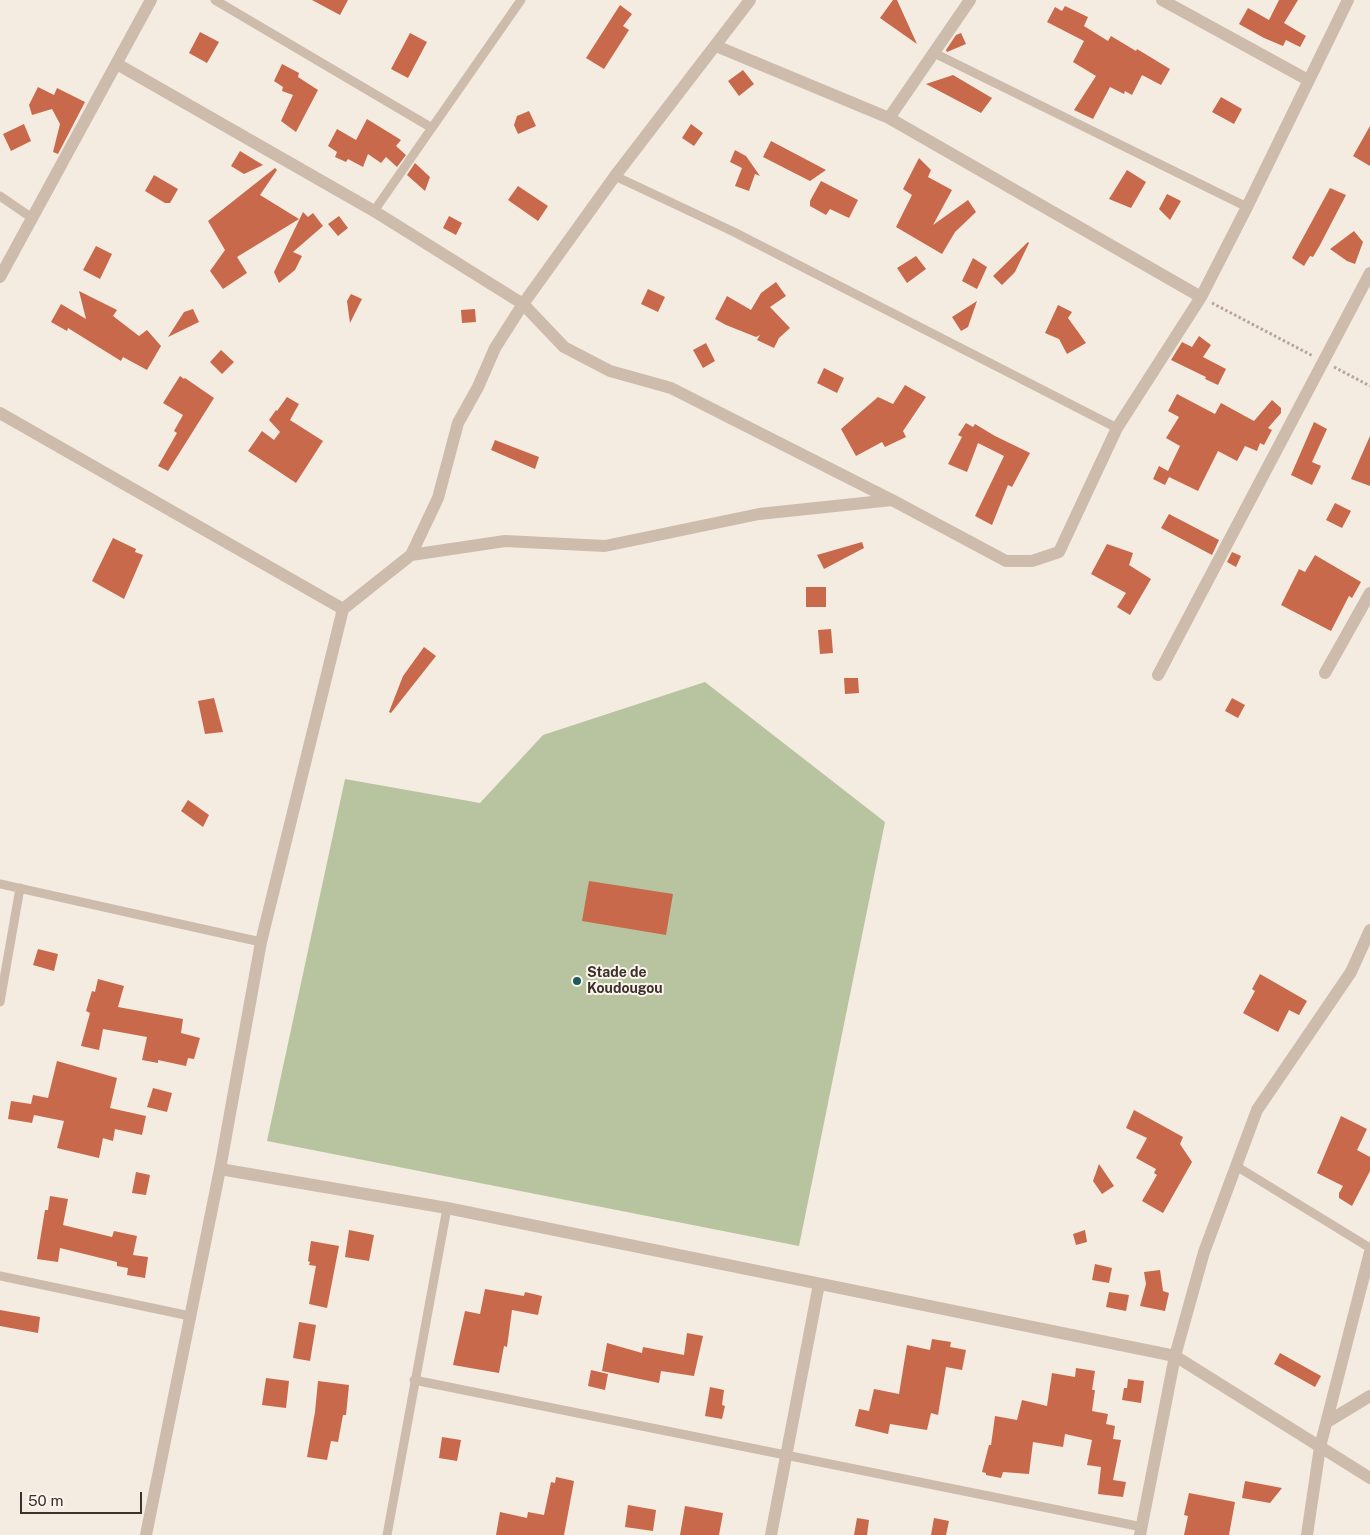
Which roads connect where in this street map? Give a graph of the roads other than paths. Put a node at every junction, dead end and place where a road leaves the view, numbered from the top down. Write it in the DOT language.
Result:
graph roads {
  1 [pos="151,0"];
  2 [pos="215,0"];
  3 [pos="521,0"];
  4 [pos="750,0"];
  5 [pos="970,0"];
  6 [pos="1162,0"];
  7 [pos="1348,0"];
  8 [pos="716,46"];
  9 [pos="934,53"];
  10 [pos="117,64"];
  11 [pos="1308,80"];
  12 [pos="890,118"];
  13 [pos="432,128"];
  14 [pos="615,176"];
  15 [pos="0,196"];
  16 [pos="1247,207"];
  17 [pos="374,211"];
  18 [pos="32,218"];
  19 [pos="1370,273"];
  20 [pos="0,277"];
  21 [pos="1201,297"];
  22 [pos="523,304"];
  23 [pos="0,413"];
  24 [pos="1117,428"];
  25 [pos="892,500"];
  26 [pos="412,555"];
  27 [pos="1370,593"];
  28 [pos="343,609"];
  29 [pos="1325,673"];
  30 [pos="1158,675"];
  31 [pos="0,884"];
  32 [pos="20,888"];
  33 [pos="1370,930"];
  34 [pos="262,942"];
  35 [pos="0,1002"];
  36 [pos="1236,1166"];
  37 [pos="220,1169"];
  38 [pos="447,1208"];
  39 [pos="1370,1248"];
  40 [pos="1370,1252"];
  41 [pos="0,1276"];
  42 [pos="819,1284"];
  43 [pos="190,1316"];
  44 [pos="1175,1356"];
  45 [pos="414,1380"];
  46 [pos="1370,1396"];
  47 [pos="1327,1422"];
  48 [pos="1320,1447"];
  49 [pos="786,1455"];
  50 [pos="1370,1478"];
  51 [pos="1141,1531"];
  52 [pos="146,1535"];
  53 [pos="387,1535"];
  54 [pos="771,1535"];
  55 [pos="1307,1535"];
  1 -- 10 [label="street"];
  2 -- 13 [label="lane"];
  3 -- 13 [label="lane"];
  4 -- 8 [label="street"];
  5 -- 9 [label="street"];
  6 -- 11 [label="street"];
  7 -- 11 [label="street"];
  8 -- 12 [label="street"];
  8 -- 14 [label="street"];
  9 -- 12 [label="street"];
  9 -- 16 [label="lane"];
  10 -- 17 [label="street"];
  10 -- 18 [label="street"];
  11 -- 16 [label="street"];
  12 -- 21 [label="street"];
  13 -- 17 [label="lane"];
  14 -- 22 [label="street"];
  14 -- 24 [label="lane"];
  15 -- 18 [label="lane"];
  16 -- 21 [label="street"];
  17 -- 22 [label="street"];
  18 -- 20 [label="street"];
  19 -- 30 [label="street"];
  21 -- 24 [label="street"];
  22 -- 25 [label="street"];
  22 -- 26 [label="street"];
  23 -- 28 [label="street"];
  24 -- 25 [label="street"];
  25 -- 26 [label="street"];
  26 -- 28 [label="street"];
  27 -- 29 [label="street"];
  28 -- 34 [label="street"];
  31 -- 32 [label="lane"];
  32 -- 34 [label="lane"];
  32 -- 35 [label="lane"];
  33 -- 36 [label="street"];
  34 -- 37 [label="street"];
  36 -- 39 [label="lane"];
  36 -- 44 [label="street"];
  37 -- 38 [label="street"];
  37 -- 43 [label="street"];
  38 -- 42 [label="street"];
  38 -- 45 [label="lane"];
  40 -- 47 [label="street"];
  41 -- 43 [label="lane"];
  42 -- 44 [label="street"];
  42 -- 49 [label="street"];
  43 -- 52 [label="street"];
  44 -- 48 [label="street"];
  44 -- 51 [label="street"];
  45 -- 49 [label="lane"];
  45 -- 53 [label="lane"];
  46 -- 47 [label="street"];
  47 -- 48 [label="street"];
  48 -- 50 [label="street"];
  48 -- 55 [label="street"];
  49 -- 51 [label="lane"];
  49 -- 54 [label="street"];
}
